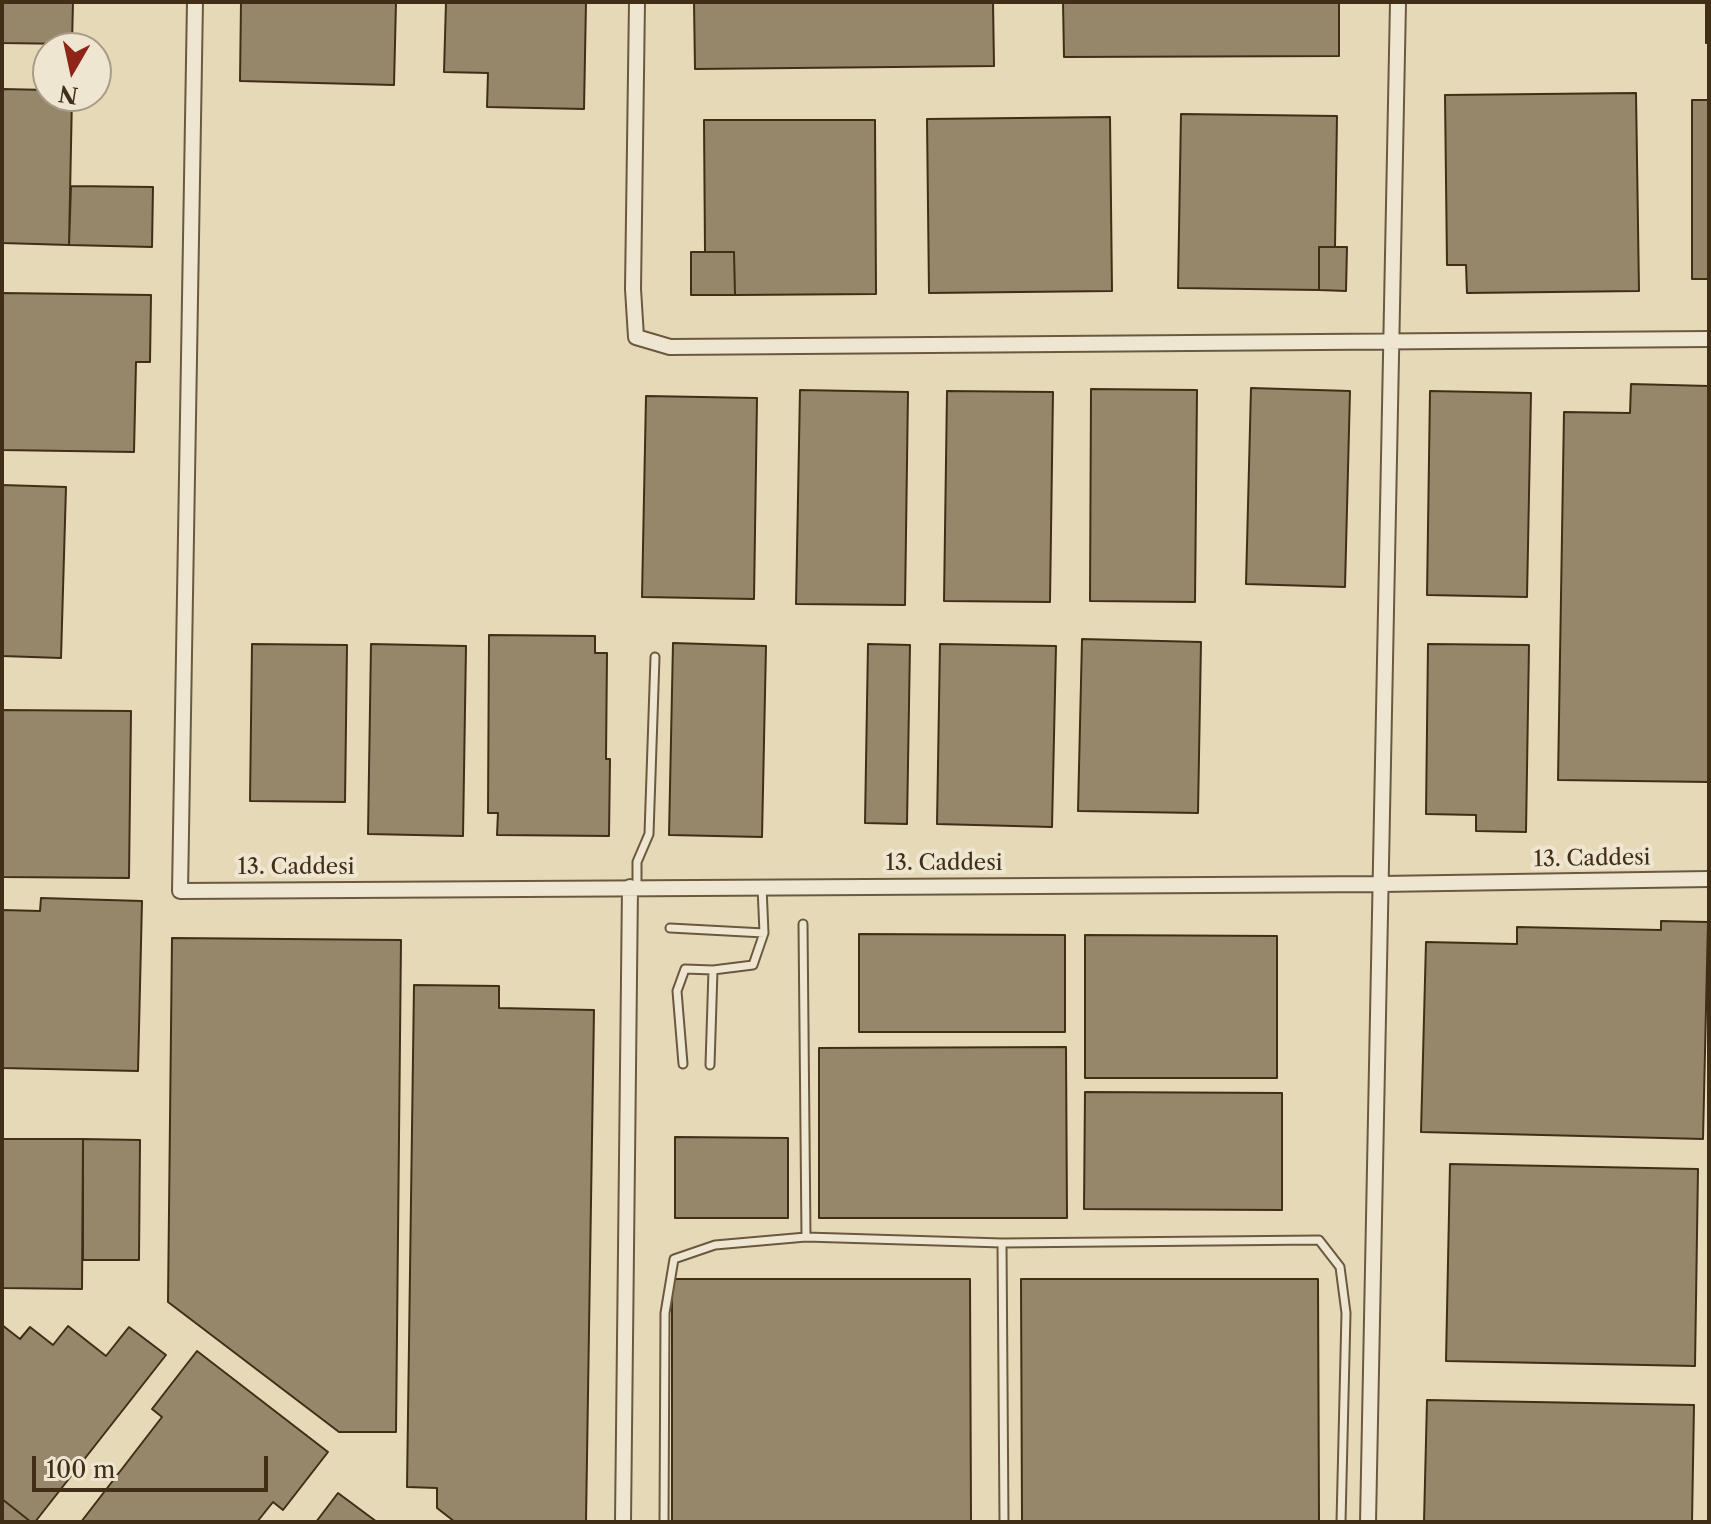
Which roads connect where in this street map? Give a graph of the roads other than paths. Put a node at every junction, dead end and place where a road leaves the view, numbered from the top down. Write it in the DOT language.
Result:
graph roads {
  1 [pos="195,2"];
  2 [pos="637,2"];
  3 [pos="1398,2"];
  4 [pos="1709,339"];
  5 [pos="1390,343"];
  6 [pos="655,657"];
  7 [pos="1709,879"];
  8 [pos="1381,884"];
  9 [pos="633,887"];
  10 [pos="762,887"];
  11 [pos="803,924"];
  12 [pos="670,928"];
  13 [pos="764,933"];
  14 [pos="713,970"];
  15 [pos="683,1064"];
  16 [pos="710,1065"];
  17 [pos="806,1237"];
  18 [pos="1002,1243"];
  19 [pos="623,1522"];
  20 [pos="664,1522"];
  21 [pos="1004,1522"];
  22 [pos="1341,1522"];
  23 [pos="1368,1522"];
  1 -- 9 [label="street, 13. Caddesi"];
  2 -- 5 [label="street"];
  3 -- 5 [label="street"];
  4 -- 5 [label="street"];
  5 -- 8 [label="street"];
  6 -- 9 [label="lane"];
  7 -- 8 [label="street, 13. Caddesi"];
  8 -- 10 [label="street, 13. Caddesi"];
  8 -- 23 [label="street"];
  9 -- 10 [label="street, 13. Caddesi"];
  9 -- 19 [label="street"];
  10 -- 13 [label="lane"];
  11 -- 17 [label="lane"];
  12 -- 13 [label="lane"];
  13 -- 14 [label="lane"];
  14 -- 15 [label="lane"];
  14 -- 16 [label="lane"];
  17 -- 18 [label="lane"];
  17 -- 20 [label="lane"];
  18 -- 21 [label="lane"];
  18 -- 22 [label="lane"];
}
